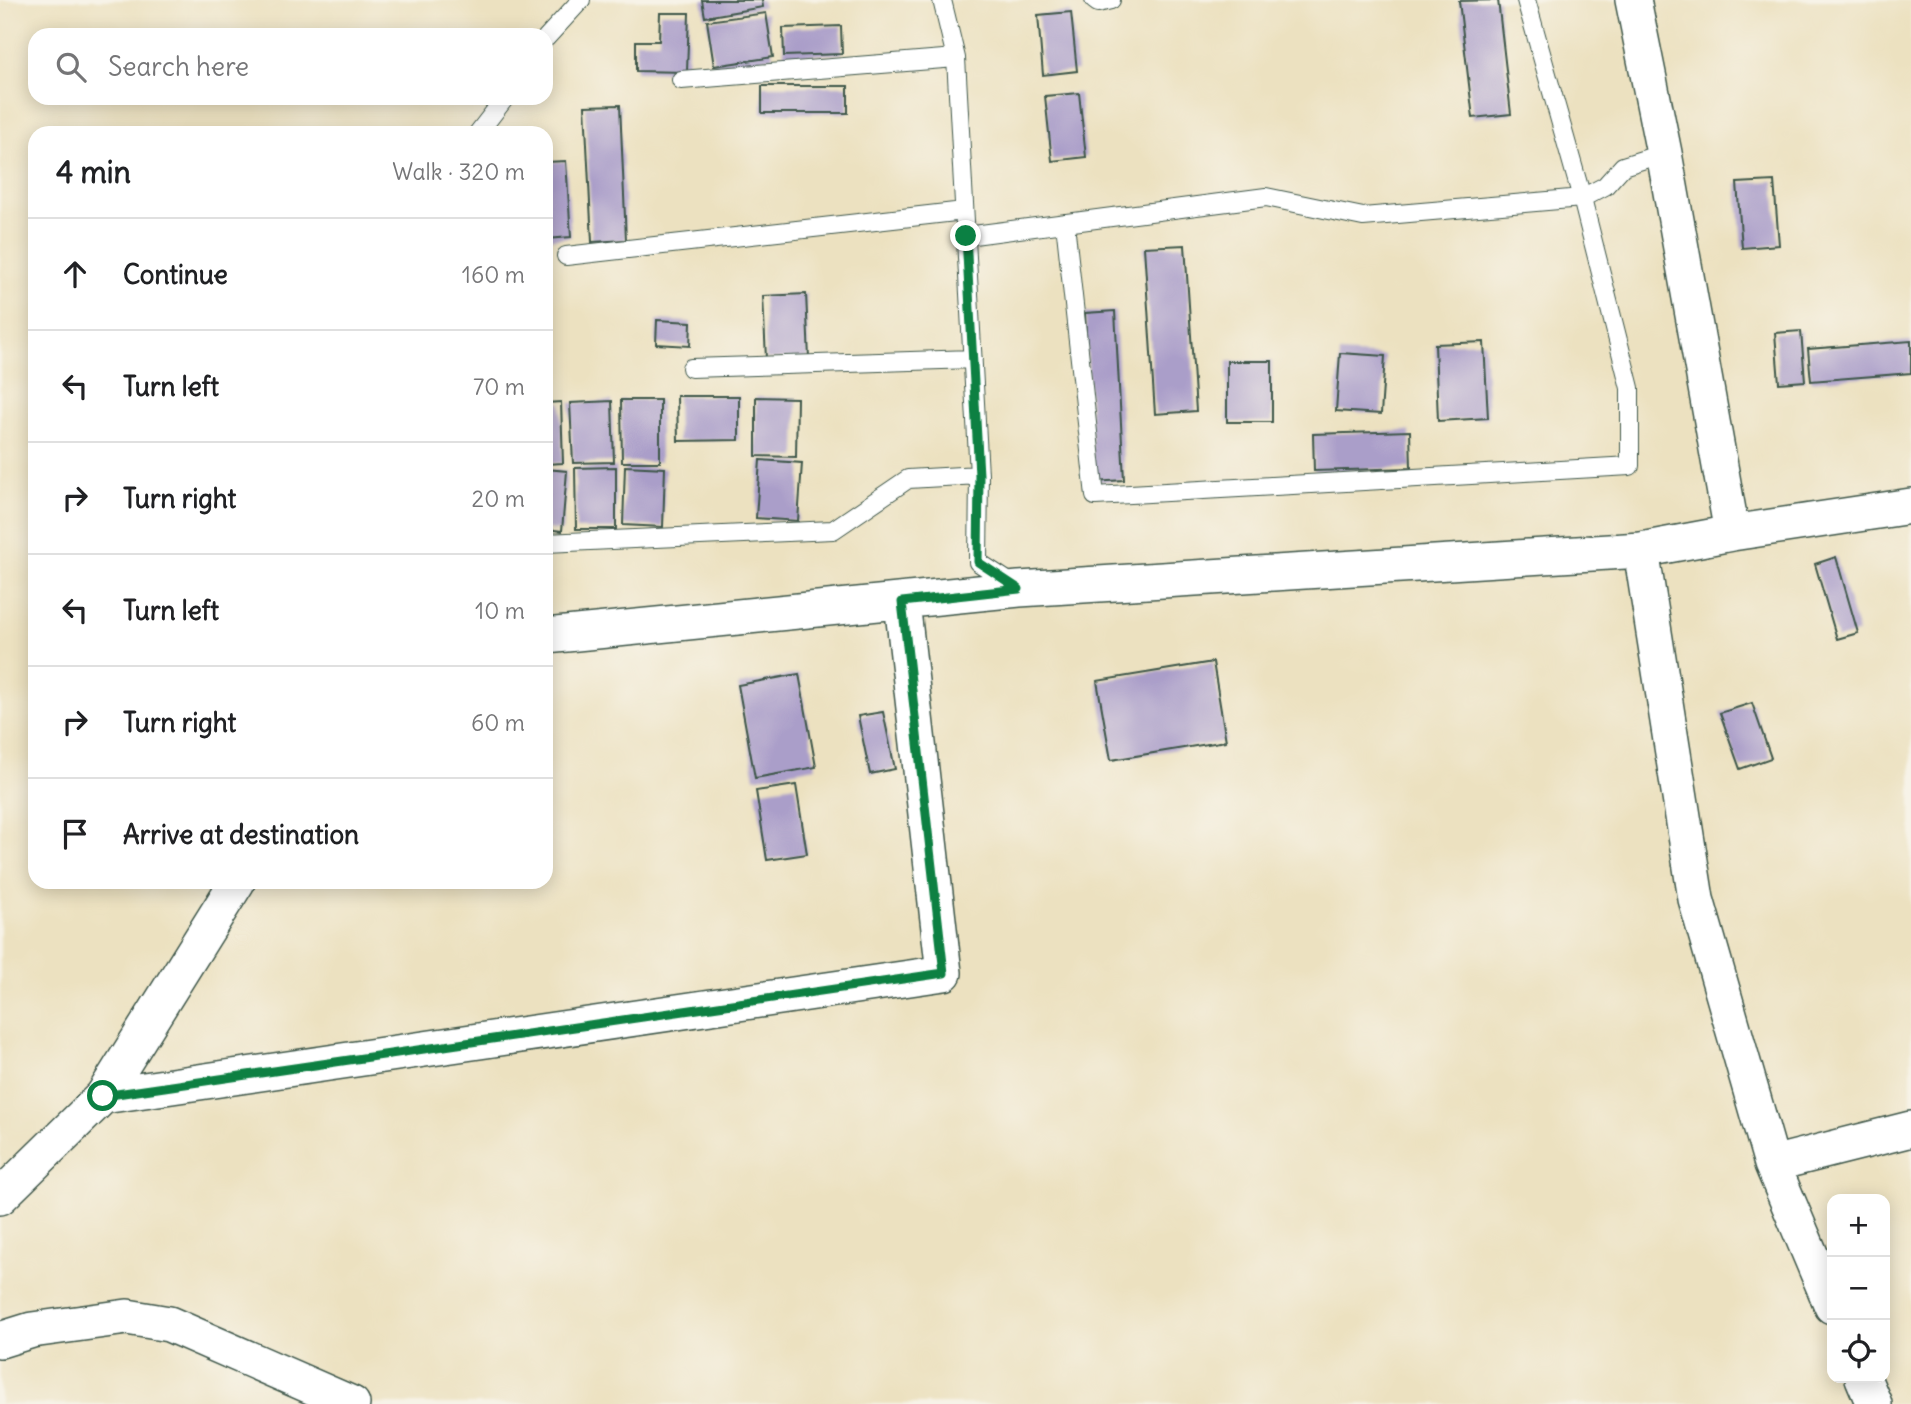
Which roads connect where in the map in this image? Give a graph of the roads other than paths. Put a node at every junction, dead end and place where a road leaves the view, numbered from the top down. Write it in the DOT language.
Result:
graph roads {
  1 [pos="581,0"];
  2 [pos="942,0"];
  3 [pos="1094,0"];
  4 [pos="1111,0"];
  5 [pos="1526,0"];
  6 [pos="1633,0"];
  7 [pos="553,30"];
  8 [pos="956,58"];
  9 [pos="681,80"];
  10 [pos="500,105"];
  11 [pos="483,126"];
  12 [pos="1664,153"];
  13 [pos="1582,198"];
  14 [pos="964,211"];
  15 [pos="1065,223"];
  16 [pos="966,236"];
  17 [pos="566,256"];
  18 [pos="973,359"];
  19 [pos="691,368"];
  20 [pos="979,475"];
  21 [pos="1911,506"];
  22 [pos="1732,533"];
  23 [pos="553,543"];
  24 [pos="1641,550"];
  25 [pos="1019,589"];
  26 [pos="902,602"];
  27 [pos="553,635"];
  28 [pos="233,889"];
  29 [pos="103,1096"];
  30 [pos="1911,1129"];
  31 [pos="1772,1164"];
  32 [pos="0,1197"];
  33 [pos="1827,1294"];
  34 [pos="0,1340"];
  35 [pos="1865,1383"];
  36 [pos="352,1404"];
  37 [pos="1874,1404"];
  1 -- 7 [label="lane"];
  2 -- 8 [label="lane"];
  3 -- 4 [label="lane"];
  5 -- 13 [label="lane"];
  6 -- 12 [label="street"];
  8 -- 9 [label="lane"];
  8 -- 14 [label="lane"];
  10 -- 11 [label="lane"];
  12 -- 13 [label="lane"];
  12 -- 22 [label="street"];
  13 -- 15 [label="lane"];
  13 -- 15 [label="lane"];
  14 -- 16 [label="lane"];
  14 -- 17 [label="lane"];
  15 -- 16 [label="lane"];
  16 -- 18 [label="lane"];
  18 -- 19 [label="lane"];
  18 -- 20 [label="lane"];
  20 -- 23 [label="lane"];
  20 -- 25 [label="lane"];
  21 -- 22 [label="street"];
  22 -- 24 [label="street"];
  24 -- 25 [label="street"];
  24 -- 31 [label="street"];
  25 -- 26 [label="street"];
  26 -- 27 [label="street"];
  26 -- 29 [label="street"];
  28 -- 29 [label="street"];
  29 -- 32 [label="street"];
  30 -- 31 [label="street"];
  31 -- 33 [label="street"];
  34 -- 36 [label="street"];
  35 -- 37 [label="street"];
}
